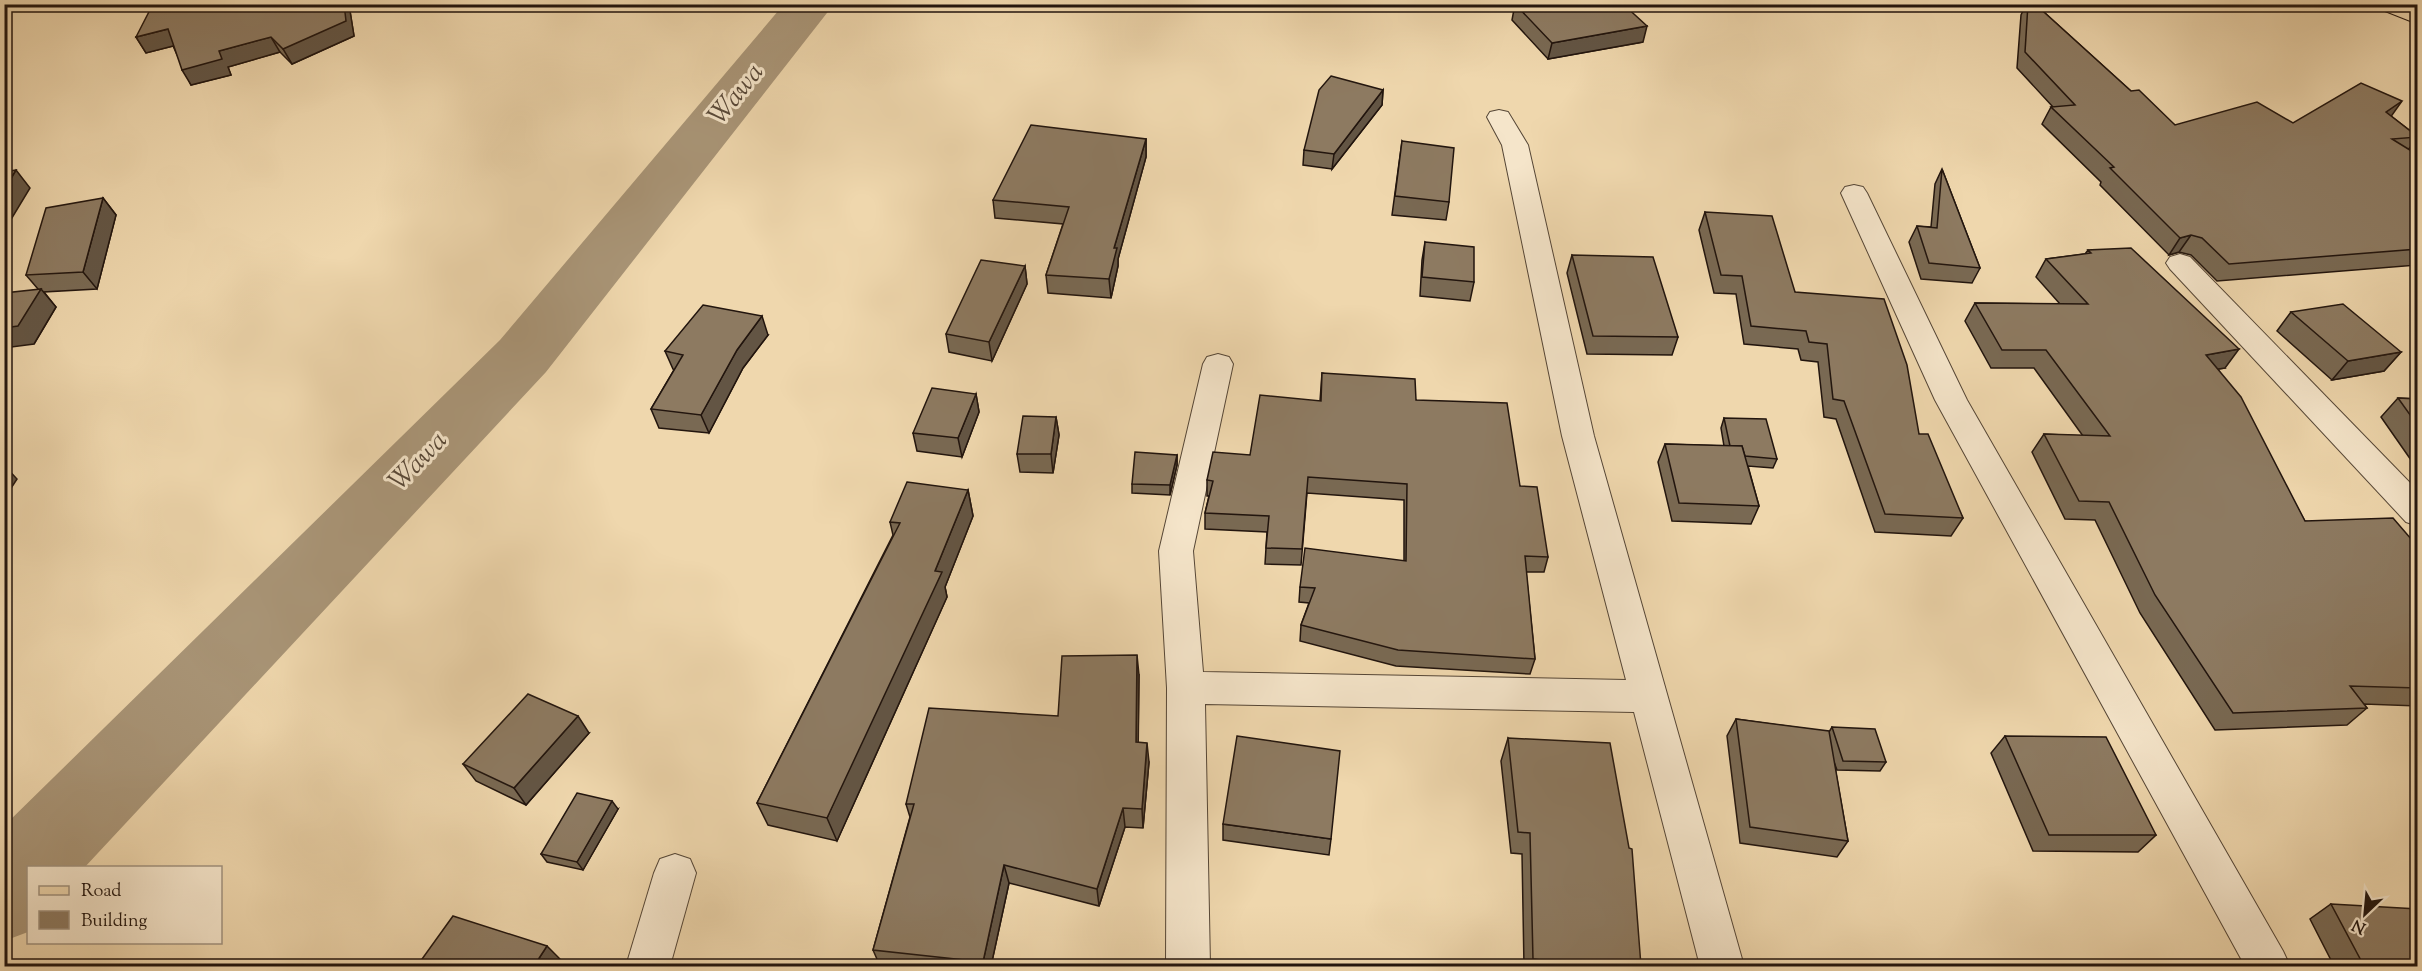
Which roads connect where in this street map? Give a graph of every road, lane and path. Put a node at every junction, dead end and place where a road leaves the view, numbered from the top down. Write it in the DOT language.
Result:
graph roads {
  1 [pos="2388,4"];
  2 [pos="2418,17"];
  3 [pos="1499,117"];
  4 [pos="1854,193"];
  5 [pos="2180,264"];
  6 [pos="1218,364"];
  7 [pos="2418,513"];
  8 [pos="1186,688"];
  9 [pos="1648,696"];
  10 [pos="675,873"];
  11 [pos="648,966"];
  12 [pos="1188,966"];
  13 [pos="1722,966"];
  14 [pos="2268,966"];
  1 -- 2 [label="main road"];
  3 -- 9 [label="street"];
  4 -- 14 [label="street"];
  5 -- 7 [label="street"];
  6 -- 8 [label="street"];
  8 -- 9 [label="street"];
  8 -- 12 [label="street"];
  9 -- 13 [label="street"];
  10 -- 11 [label="street"];
}
